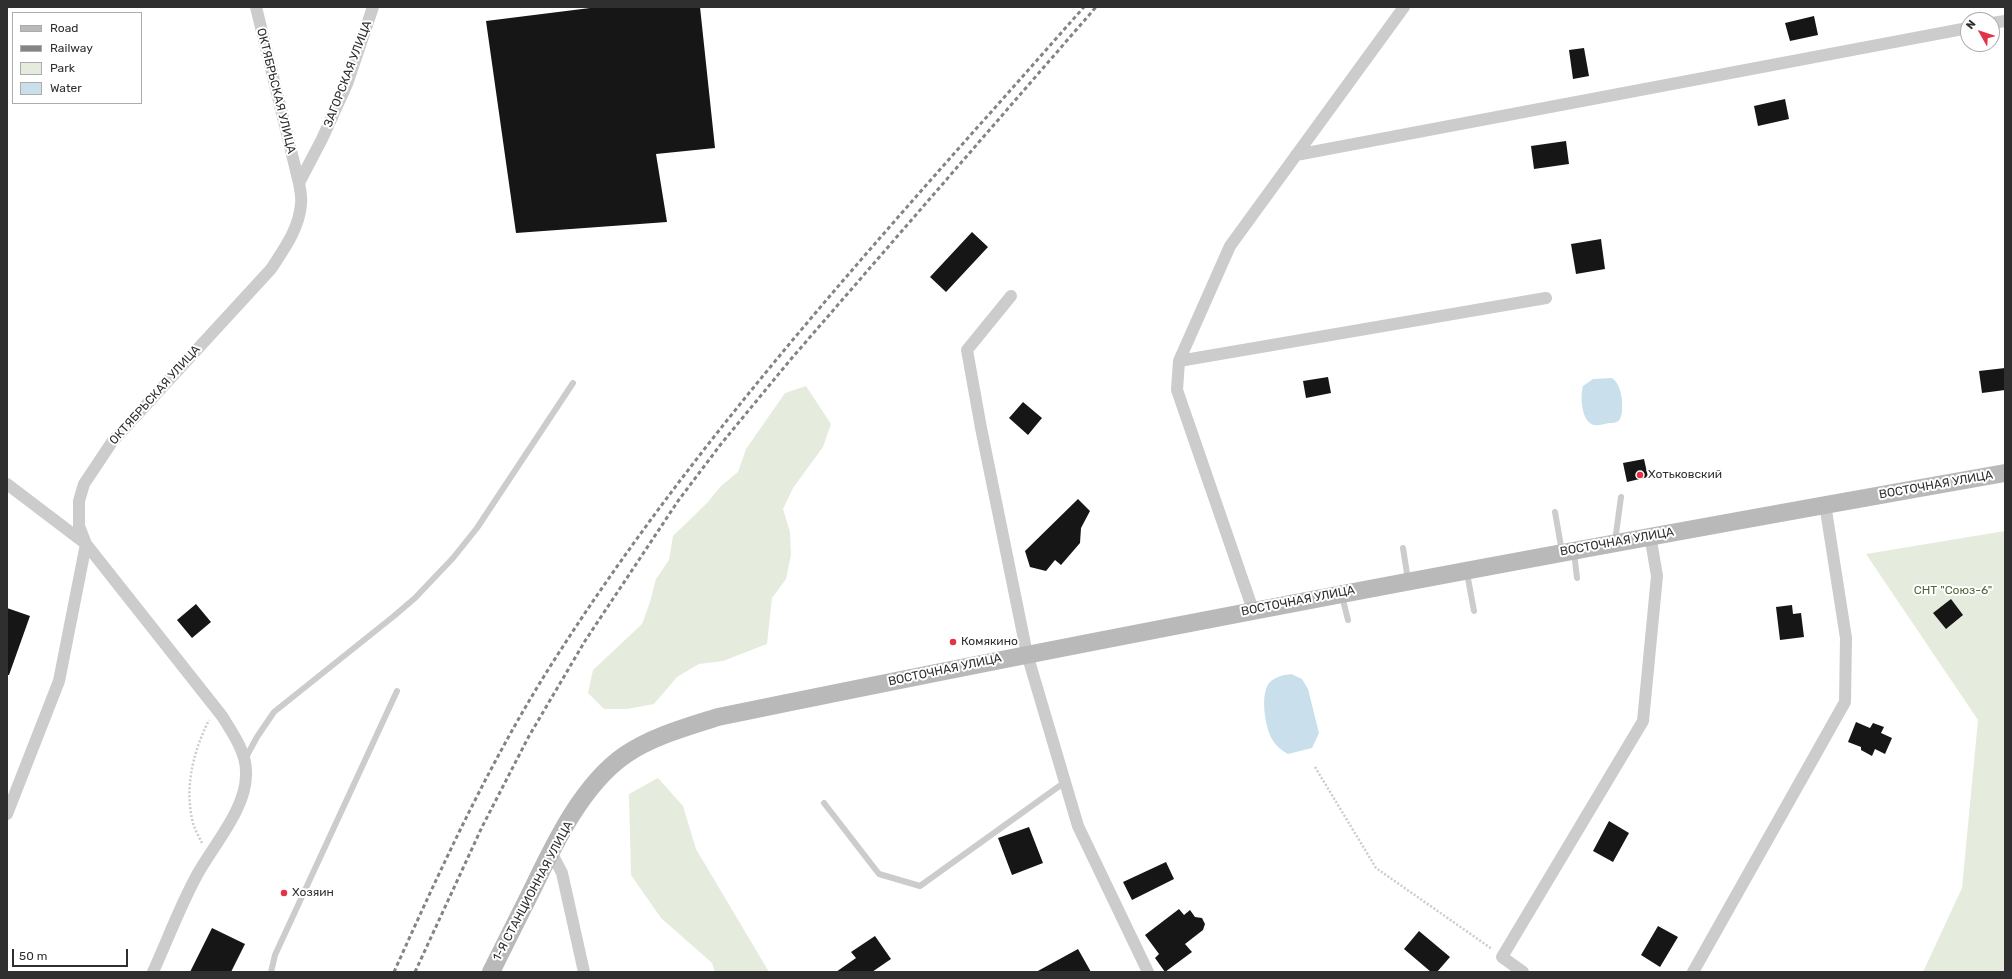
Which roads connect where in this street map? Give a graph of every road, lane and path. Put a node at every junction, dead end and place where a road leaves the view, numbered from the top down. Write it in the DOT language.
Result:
graph roads {
  1 [pos="256,7"];
  2 [pos="373,7"];
  3 [pos="1404,7"];
  4 [pos="1960,30"];
  5 [pos="1296,154"];
  6 [pos="299,183"];
  7 [pos="1011,296"];
  8 [pos="1546,298"];
  9 [pos="1179,361"];
  10 [pos="573,383"];
  11 [pos="2005,473"];
  12 [pos="7,484"];
  13 [pos="1621,497"];
  14 [pos="1825,504"];
  15 [pos="1556,512"];
  16 [pos="1650,536"];
  17 [pos="1615,542"];
  18 [pos="86,544"];
  19 [pos="1403,548"];
  20 [pos="1568,551"];
  21 [pos="1467,570"];
  22 [pos="1577,578"];
  23 [pos="1408,581"];
  24 [pos="1342,593"];
  25 [pos="1253,610"];
  26 [pos="1474,611"];
  27 [pos="1348,620"];
  28 [pos="1027,654"];
  29 [pos="397,691"];
  30 [pos="215,707"];
  31 [pos="244,761"];
  32 [pos="1315,767"];
  33 [pos="605,772"];
  34 [pos="1065,782"];
  35 [pos="824,803"];
  36 [pos="7,814"];
  37 [pos="551,852"];
  38 [pos="208,857"];
  39 [pos="1502,957"];
  40 [pos="154,972"];
  41 [pos="271,972"];
  42 [pos="491,972"];
  43 [pos="584,972"];
  44 [pos="1148,972"];
  45 [pos="1523,972"];
  46 [pos="1693,972"];
  1 -- 6 [label="street, ОКТЯБРЬСКАЯ УЛИЦА"];
  2 -- 6 [label="street, ЗАГОРСКАЯ УЛИЦА"];
  3 -- 5 [label="street"];
  4 -- 5 [label="street"];
  5 -- 9 [label="street"];
  6 -- 18 [label="street, ОКТЯБРЬСКАЯ УЛИЦА"];
  7 -- 28 [label="street"];
  8 -- 9 [label="street"];
  9 -- 25 [label="street"];
  10 -- 31 [label="lane"];
  11 -- 14 [label="main road, ВОСТОЧНАЯ УЛИЦА"];
  12 -- 18 [label="street"];
  13 -- 17 [label="lane"];
  14 -- 16 [label="main road, ВОСТОЧНАЯ УЛИЦА"];
  14 -- 46 [label="street"];
  15 -- 20 [label="lane"];
  16 -- 17 [label="main road, ВОСТОЧНАЯ УЛИЦА"];
  16 -- 39 [label="street"];
  17 -- 20 [label="main road, ВОСТОЧНАЯ УЛИЦА"];
  18 -- 30 [label="street, ОКТЯБРЬСКАЯ УЛИЦА"];
  18 -- 36 [label="street"];
  19 -- 23 [label="lane"];
  20 -- 21 [label="main road, ВОСТОЧНАЯ УЛИЦА"];
  20 -- 22 [label="lane"];
  21 -- 23 [label="main road, ВОСТОЧНАЯ УЛИЦА"];
  21 -- 26 [label="lane"];
  23 -- 24 [label="main road, ВОСТОЧНАЯ УЛИЦА"];
  24 -- 25 [label="main road, ВОСТОЧНАЯ УЛИЦА"];
  24 -- 27 [label="lane"];
  25 -- 28 [label="main road, ВОСТОЧНАЯ УЛИЦА"];
  28 -- 33 [label="main road, ВОСТОЧНАЯ УЛИЦА"];
  28 -- 34 [label="street"];
  29 -- 41 [label="lane"];
  30 -- 31 [label="street, ОКТЯБРЬСКАЯ УЛИЦА"];
  30 -- 38 [label="path"];
  31 -- 38 [label="street, ОКТЯБРЬСКАЯ УЛИЦА"];
  32 -- 39 [label="path"];
  33 -- 37 [label="main road, 1-Я СТАНЦИОННАЯ УЛИЦА"];
  34 -- 35 [label="lane"];
  34 -- 44 [label="street"];
  37 -- 42 [label="main road, 1-Я СТАНЦИОННАЯ УЛИЦА"];
  37 -- 43 [label="street"];
  38 -- 40 [label="street, ОКТЯБРЬСКАЯ УЛИЦА"];
  39 -- 45 [label="street"];
}
